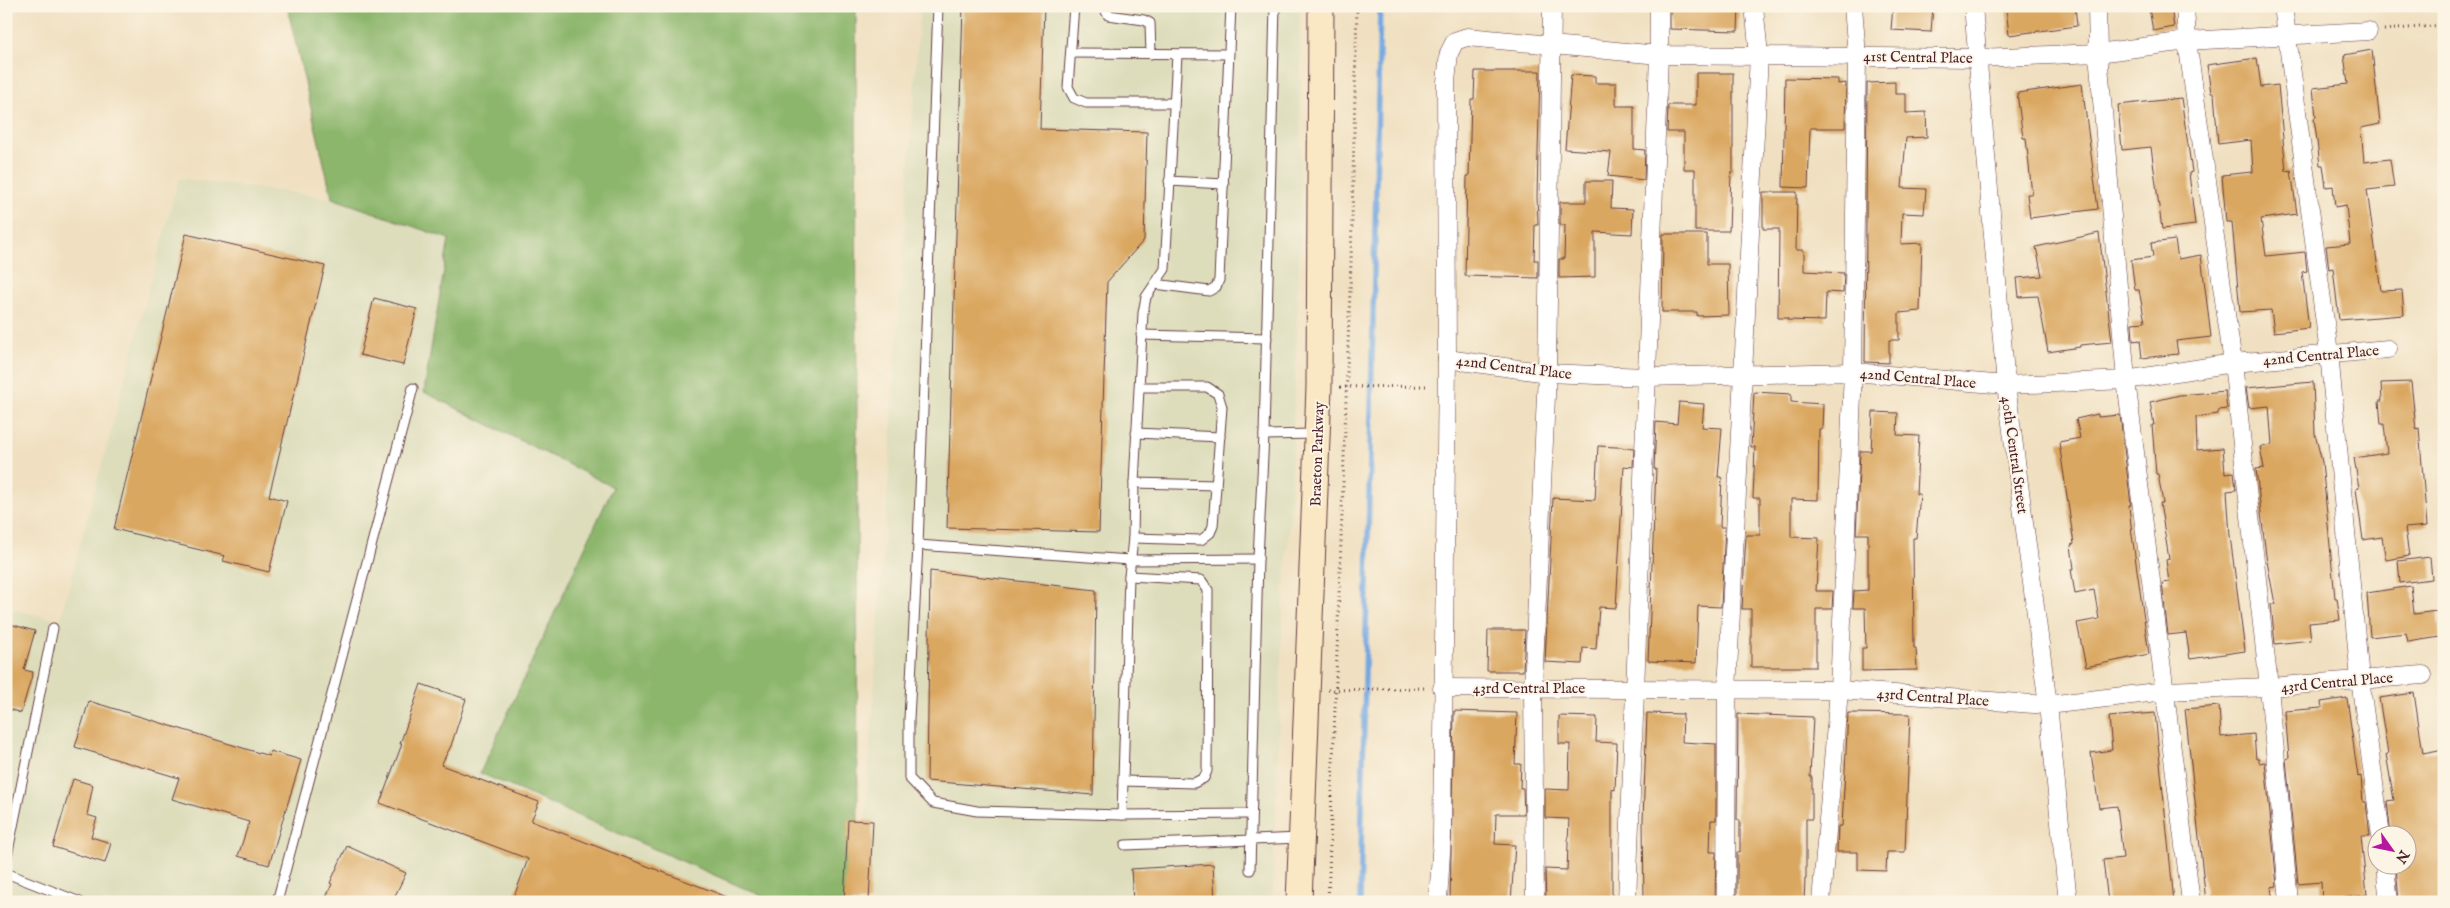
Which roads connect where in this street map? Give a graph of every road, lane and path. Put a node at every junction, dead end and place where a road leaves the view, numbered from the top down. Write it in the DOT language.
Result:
graph roads {
  1 [pos="938,6"];
  2 [pos="1074,6"];
  3 [pos="1102,6"];
  4 [pos="1231,6"];
  5 [pos="1275,6"];
  6 [pos="1321,6"];
  7 [pos="1357,6"];
  8 [pos="1552,6"];
  9 [pos="1659,6"];
  10 [pos="1754,6"];
  11 [pos="1853,6"];
  12 [pos="1974,6"];
  13 [pos="2097,6"];
  14 [pos="2185,6"];
  15 [pos="2283,6"];
  16 [pos="2444,25"];
  17 [pos="2368,31"];
  18 [pos="2286,35"];
  19 [pos="2187,41"];
  20 [pos="1550,46"];
  21 [pos="1070,53"];
  22 [pos="2098,53"];
  23 [pos="1151,54"];
  24 [pos="1228,54"];
  25 [pos="1177,55"];
  26 [pos="1659,55"];
  27 [pos="1759,55"];
  28 [pos="1857,56"];
  29 [pos="1977,58"];
  30 [pos="1174,104"];
  31 [pos="1169,181"];
  32 [pos="1224,184"];
  33 [pos="1155,284"];
  34 [pos="1142,335"];
  35 [pos="1267,338"];
  36 [pos="2388,349"];
  37 [pos="2329,353"];
  38 [pos="1447,359"];
  39 [pos="2233,363"];
  40 [pos="1853,372"];
  41 [pos="1547,373"];
  42 [pos="1742,376"];
  43 [pos="1646,377"];
  44 [pos="2126,380"];
  45 [pos="2006,385"];
  46 [pos="1140,386"];
  47 [pos="1447,386"];
  48 [pos="1319,387"];
  49 [pos="1347,387"];
  50 [pos="413,388"];
  51 [pos="1136,433"];
  52 [pos="1318,433"];
  53 [pos="1264,435"];
  54 [pos="1220,436"];
  55 [pos="1134,483"];
  56 [pos="1216,485"];
  57 [pos="1133,538"];
  58 [pos="918,545"];
  59 [pos="1258,559"];
  60 [pos="1130,560"];
  61 [pos="1130,576"];
  62 [pos="53,628"];
  63 [pos="2423,675"];
  64 [pos="2360,679"];
  65 [pos="2269,687"];
  66 [pos="1442,688"];
  67 [pos="1634,688"];
  68 [pos="1533,689"];
  69 [pos="1308,690"];
  70 [pos="1337,690"];
  71 [pos="1839,690"];
  72 [pos="1727,691"];
  73 [pos="2165,691"];
  74 [pos="2048,705"];
  75 [pos="1123,781"];
  76 [pos="1251,814"];
  77 [pos="1122,815"];
  78 [pos="2380,826"];
  79 [pos="1303,838"];
  80 [pos="1251,839"];
  81 [pos="1125,845"];
  82 [pos="6,861"];
  83 [pos="1250,870"];
  84 [pos="6,873"];
  85 [pos="2386,876"];
  86 [pos="80,902"];
  87 [pos="277,902"];
  88 [pos="1299,902"];
  89 [pos="1328,902"];
  90 [pos="1438,902"];
  91 [pos="1535,902"];
  92 [pos="1627,902"];
  93 [pos="1726,902"];
  94 [pos="1821,902"];
  95 [pos="2068,902"];
  96 [pos="2191,902"];
  97 [pos="2288,902"];
  98 [pos="2389,902"];
  1 -- 58 [label="lane"];
  2 -- 21 [label="lane"];
  3 -- 23 [label="lane"];
  4 -- 24 [label="lane"];
  5 -- 35 [label="lane"];
  6 -- 48 [label="main road, Braeton Parkway"];
  7 -- 49 [label="path"];
  8 -- 20 [label="street"];
  9 -- 26 [label="street"];
  10 -- 27 [label="street"];
  11 -- 28 [label="street"];
  12 -- 29 [label="street, 40th Central Street"];
  13 -- 22 [label="street"];
  14 -- 19 [label="street"];
  15 -- 18 [label="street"];
  16 -- 17 [label="path"];
  17 -- 18 [label="street, 41st Central Place"];
  18 -- 19 [label="street, 41st Central Place"];
  18 -- 37 [label="street"];
  19 -- 22 [label="street, 41st Central Place"];
  19 -- 39 [label="street"];
  20 -- 26 [label="street, 41st Central Place"];
  20 -- 38 [label="street, 41st Central Place"];
  20 -- 41 [label="street"];
  21 -- 23 [label="lane"];
  21 -- 30 [label="lane"];
  22 -- 29 [label="street, 41st Central Place"];
  22 -- 44 [label="street"];
  23 -- 25 [label="lane"];
  24 -- 25 [label="lane"];
  24 -- 32 [label="lane"];
  25 -- 30 [label="lane"];
  26 -- 27 [label="street, 41st Central Place"];
  26 -- 43 [label="street"];
  27 -- 28 [label="street, 41st Central Place"];
  27 -- 42 [label="street"];
  28 -- 29 [label="street, 41st Central Place"];
  28 -- 40 [label="street"];
  29 -- 45 [label="street, 40th Central Street"];
  30 -- 31 [label="lane"];
  31 -- 32 [label="lane"];
  31 -- 33 [label="lane"];
  32 -- 33 [label="lane"];
  33 -- 34 [label="lane"];
  34 -- 35 [label="lane"];
  34 -- 46 [label="lane"];
  35 -- 53 [label="lane"];
  36 -- 37 [label="street, 42nd Central Place"];
  37 -- 39 [label="street, 42nd Central Place"];
  37 -- 64 [label="street"];
  38 -- 41 [label="street, 42nd Central Place"];
  38 -- 47 [label="street"];
  39 -- 44 [label="street, 42nd Central Place"];
  39 -- 65 [label="street"];
  40 -- 42 [label="street, 42nd Central Place"];
  40 -- 45 [label="street, 42nd Central Place"];
  40 -- 71 [label="street"];
  41 -- 43 [label="street, 42nd Central Place"];
  41 -- 68 [label="street"];
  42 -- 43 [label="street, 42nd Central Place"];
  42 -- 72 [label="street"];
  43 -- 67 [label="street"];
  44 -- 45 [label="street, 42nd Central Place"];
  44 -- 73 [label="street"];
  45 -- 74 [label="street, 40th Central Street"];
  46 -- 51 [label="lane"];
  46 -- 54 [label="lane"];
  47 -- 49 [label="path"];
  47 -- 66 [label="street"];
  48 -- 49 [label="path"];
  48 -- 52 [label="main road, Braeton Parkway"];
  49 -- 70 [label="path"];
  50 -- 87 [label="lane"];
  51 -- 54 [label="lane"];
  51 -- 55 [label="lane"];
  52 -- 53 [label="lane"];
  52 -- 69 [label="main road, Braeton Parkway"];
  53 -- 59 [label="lane"];
  54 -- 56 [label="lane"];
  55 -- 56 [label="lane"];
  55 -- 57 [label="lane"];
  56 -- 57 [label="lane"];
  57 -- 60 [label="lane"];
  58 -- 60 [label="lane"];
  58 -- 77 [label="lane"];
  59 -- 60 [label="lane"];
  59 -- 76 [label="lane"];
  60 -- 61 [label="lane"];
  61 -- 75 [label="lane"];
  61 -- 75 [label="lane"];
  62 -- 82 [label="lane"];
  63 -- 64 [label="street, 43rd Central Place"];
  64 -- 65 [label="street, 43rd Central Place"];
  64 -- 78 [label="street"];
  65 -- 73 [label="street, 43rd Central Place"];
  65 -- 97 [label="street"];
  66 -- 68 [label="street, 43rd Central Place"];
  66 -- 70 [label="path"];
  66 -- 90 [label="street"];
  67 -- 68 [label="street, 43rd Central Place"];
  67 -- 72 [label="street, 43rd Central Place"];
  67 -- 92 [label="street"];
  68 -- 91 [label="street"];
  69 -- 70 [label="path"];
  69 -- 79 [label="main road, Braeton Parkway"];
  70 -- 89 [label="path"];
  71 -- 72 [label="street, 43rd Central Place"];
  71 -- 74 [label="street, 43rd Central Place"];
  71 -- 94 [label="street"];
  72 -- 93 [label="street"];
  73 -- 74 [label="street, 43rd Central Place"];
  73 -- 96 [label="street"];
  74 -- 95 [label="street, 40th Central Street"];
  75 -- 77 [label="lane"];
  76 -- 77 [label="lane"];
  76 -- 80 [label="lane"];
  79 -- 80 [label="lane"];
  79 -- 88 [label="main road, Braeton Parkway"];
  80 -- 81 [label="lane"];
  80 -- 83 [label="lane"];
  84 -- 86 [label="lane"];
  85 -- 98 [label="street"];
}
